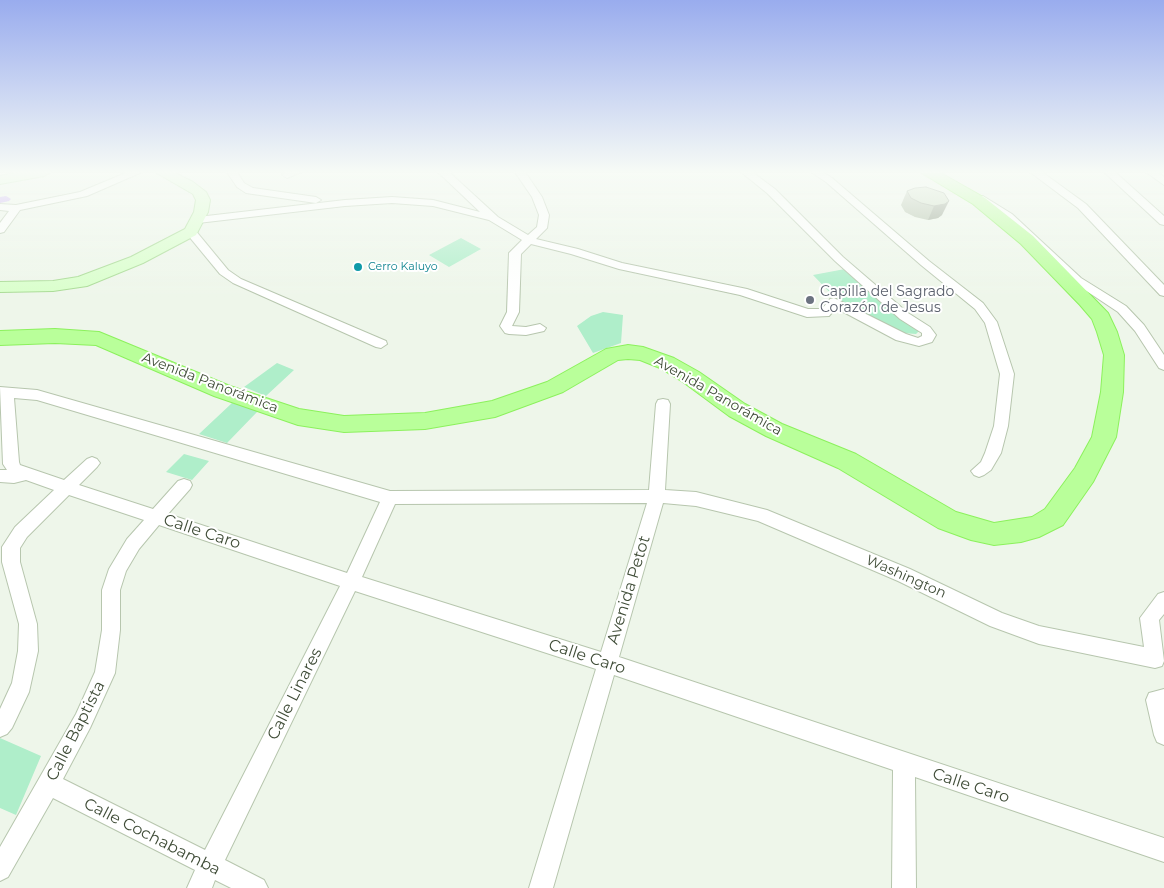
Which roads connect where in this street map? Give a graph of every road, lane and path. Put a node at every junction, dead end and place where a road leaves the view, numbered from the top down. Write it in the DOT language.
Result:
graph roads {
  1 [pos="12,213"];
  2 [pos="198,213"];
  3 [pos="276,213"];
  4 [pos="474,213"];
  5 [pos="489,213"];
  6 [pos="543,213"];
  7 [pos="794,213"];
  8 [pos="867,213"];
  9 [pos="996,213"];
  10 [pos="1089,213"];
  11 [pos="1155,213"];
  12 [pos="494,218"];
  13 [pos="1164,222"];
  14 [pos="194,226"];
  15 [pos="0,230"];
  16 [pos="528,240"];
  17 [pos="1069,276"];
  18 [pos="0,287"];
  19 [pos="1164,292"];
  20 [pos="540,328"];
  21 [pos="0,338"];
  22 [pos="381,344"];
  23 [pos="1164,365"];
  24 [pos="4,392"];
  25 [pos="663,404"];
  26 [pos="92,462"];
  27 [pos="12,471"];
  28 [pos="979,471"];
  29 [pos="184,484"];
  30 [pos="67,487"];
  31 [pos="657,496"];
  32 [pos="390,498"];
  33 [pos="155,517"];
  34 [pos="351,582"];
  35 [pos="1164,600"];
  36 [pos="607,663"];
  37 [pos="1164,699"];
  38 [pos="0,727"];
  39 [pos="1164,734"];
  40 [pos="904,764"];
  41 [pos="48,784"];
  42 [pos="1164,850"];
  43 [pos="209,866"];
  44 [pos="0,869"];
  45 [pos="199,888"];
  46 [pos="256,888"];
  47 [pos="540,888"];
  48 [pos="904,888"];
  1 -- 15 [label="street"];
  2 -- 14 [label="street"];
  3 -- 14 [label="street"];
  4 -- 12 [label="street"];
  5 -- 12 [label="street"];
  6 -- 16 [label="street"];
  7 -- 16 [label="street"];
  8 -- 28 [label="street"];
  9 -- 17 [label="main road, Avenida Panorámica"];
  10 -- 19 [label="street"];
  11 -- 13 [label="street"];
  12 -- 16 [label="street"];
  14 -- 18 [label="street"];
  14 -- 22 [label="street"];
  16 -- 20 [label="street"];
  17 -- 21 [label="main road, Avenida Panorámica"];
  17 -- 23 [label="street"];
  24 -- 27 [label="street"];
  24 -- 32 [label="street, Washington"];
  25 -- 31 [label="street, Avenida Petot"];
  26 -- 30 [label="street"];
  27 -- 30 [label="street, Calle Caro"];
  29 -- 33 [label="street, Calle Baptista"];
  30 -- 33 [label="street, Calle Caro"];
  30 -- 38 [label="street"];
  31 -- 32 [label="street, Washington"];
  31 -- 35 [label="street, Washington"];
  31 -- 36 [label="street, Avenida Petot"];
  32 -- 34 [label="street, Calle Linares"];
  33 -- 34 [label="street, Calle Caro"];
  33 -- 41 [label="street, Calle Baptista"];
  34 -- 36 [label="street, Calle Caro"];
  34 -- 43 [label="street, Calle Linares"];
  36 -- 40 [label="street, Calle Caro"];
  36 -- 47 [label="street, Avenida Petot"];
  37 -- 39 [label="street"];
  40 -- 42 [label="street, Calle Caro"];
  40 -- 48 [label="street"];
  41 -- 43 [label="street, Calle Cochabamba"];
  41 -- 44 [label="street, Calle Baptista"];
  43 -- 45 [label="street, Calle Linares"];
  43 -- 46 [label="street, Calle Cochabamba"];
}
